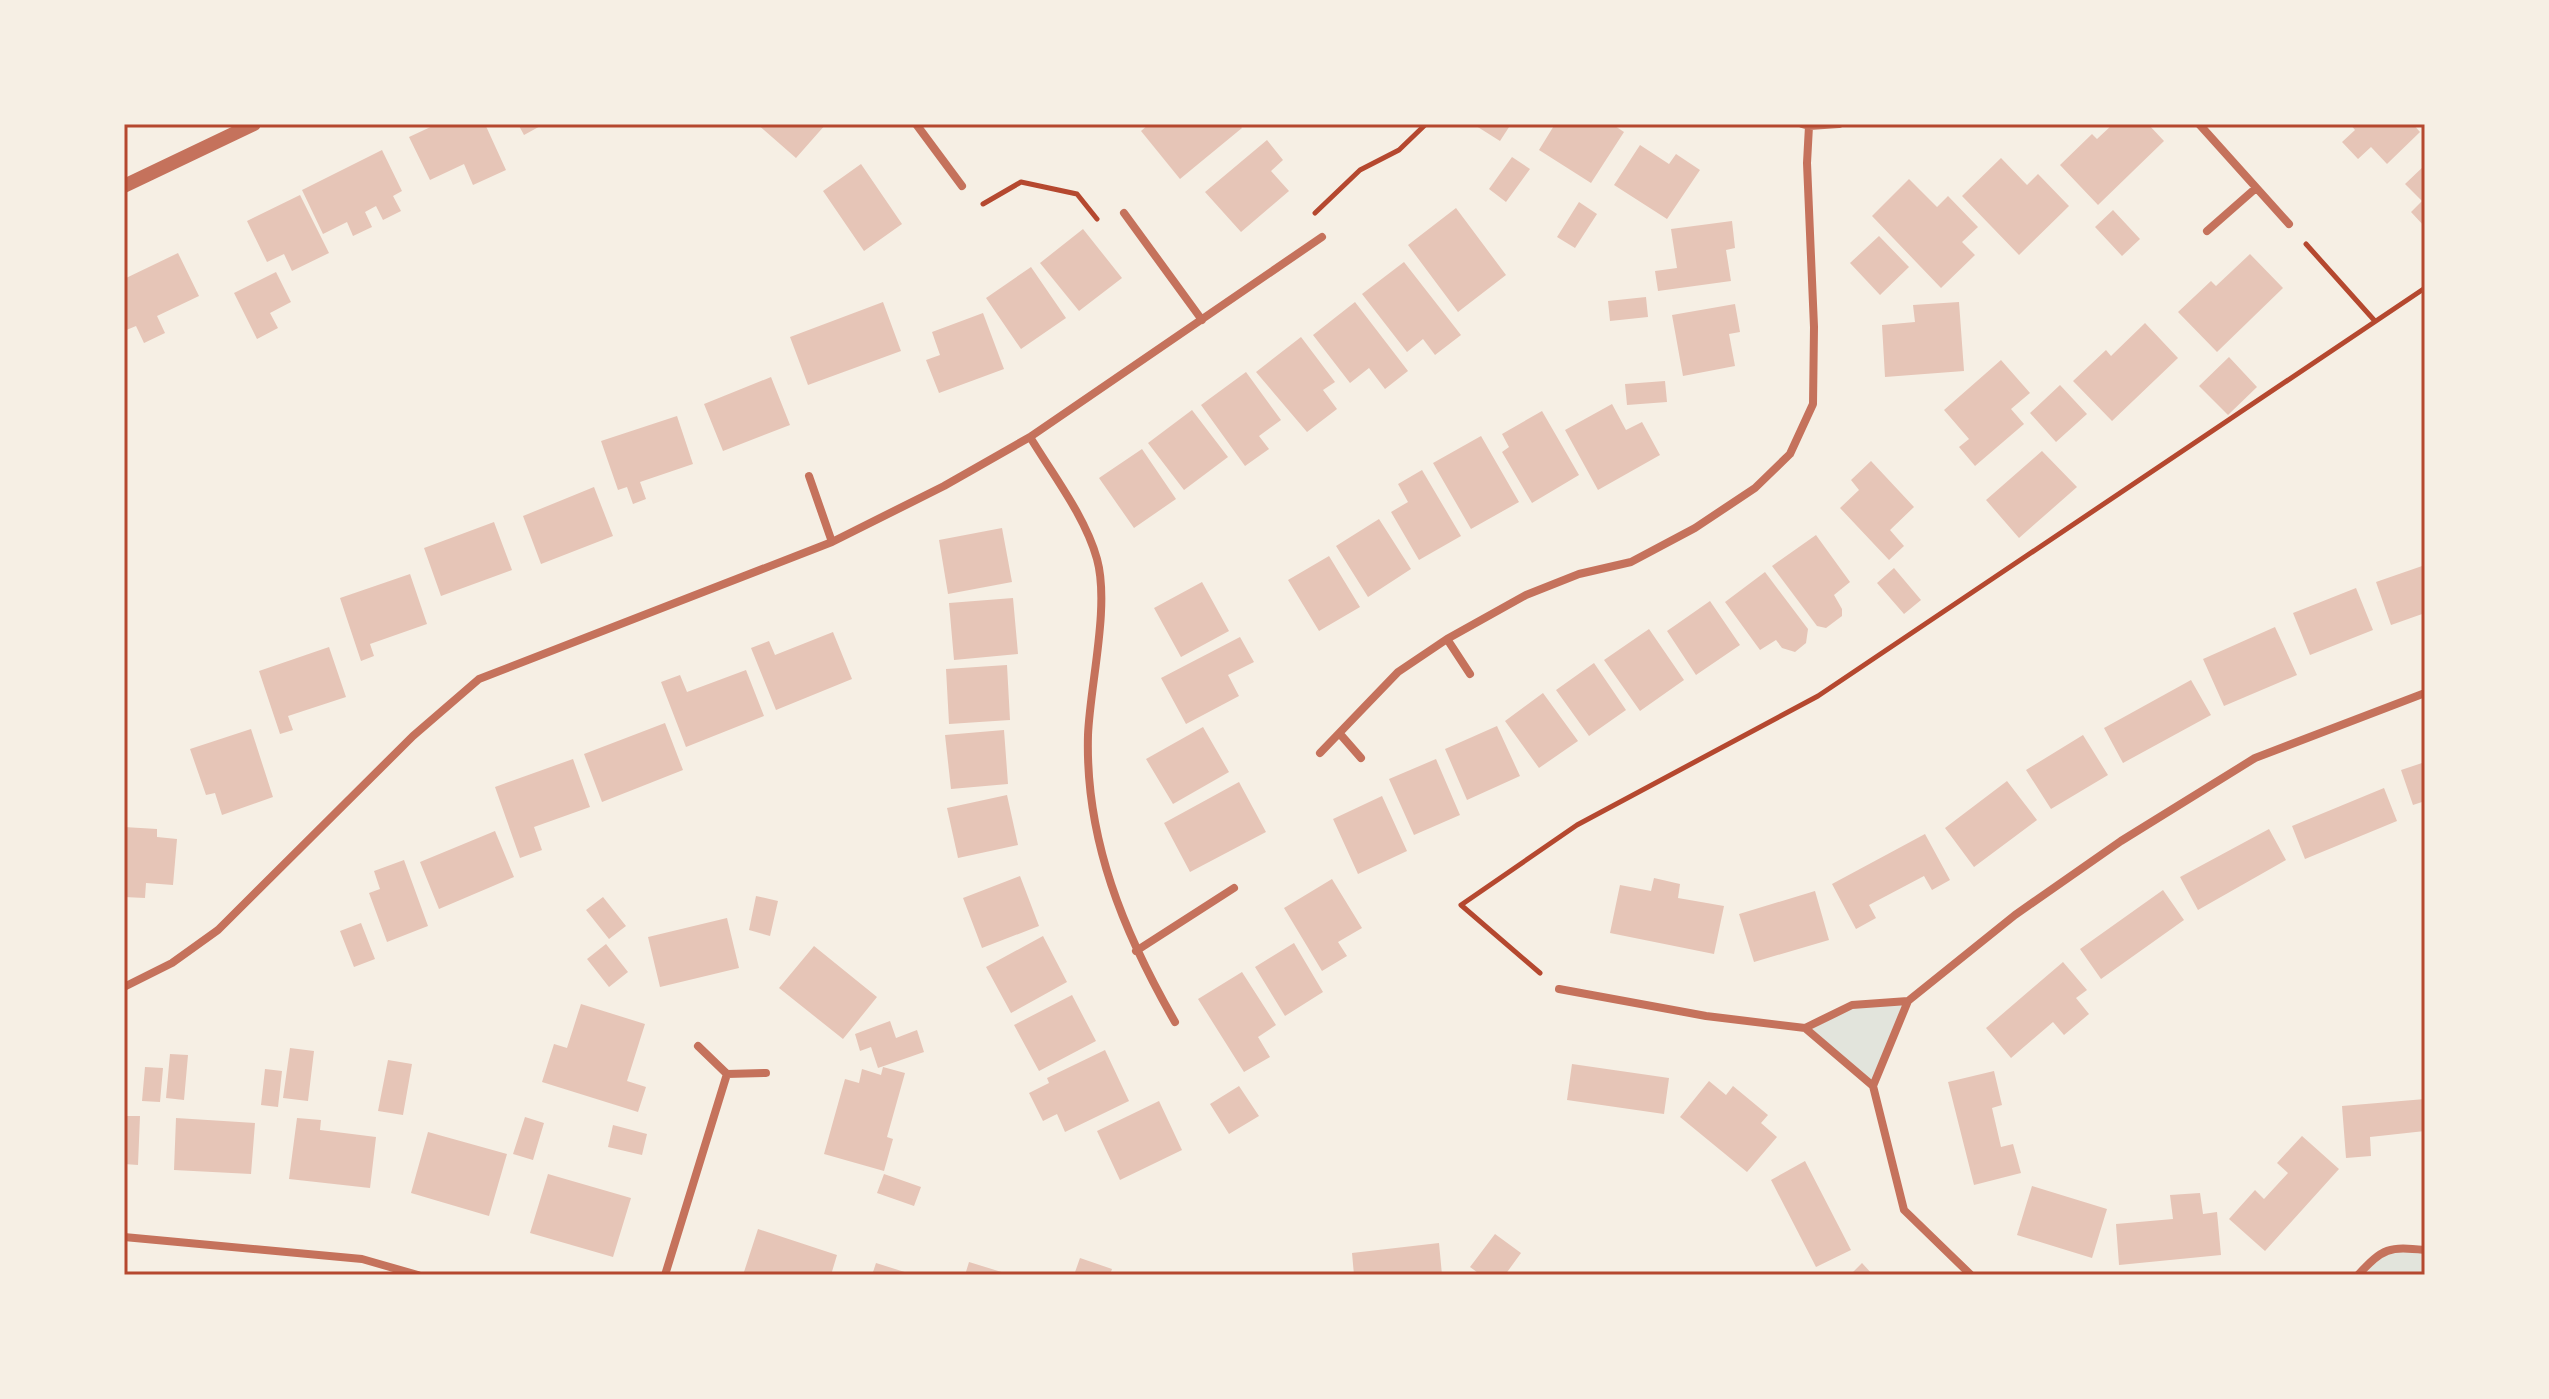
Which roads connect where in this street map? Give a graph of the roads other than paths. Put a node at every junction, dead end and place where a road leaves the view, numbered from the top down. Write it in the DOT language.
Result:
graph roads {
  1 [pos="254,124"];
  2 [pos="916,124"];
  3 [pos="1839,124"];
  4 [pos="2199,124"];
  5 [pos="1806,125"];
  6 [pos="124,186"];
  7 [pos="962,186"];
  8 [pos="2256,188"];
  9 [pos="1124,213"];
  10 [pos="2289,224"];
  11 [pos="2207,231"];
  12 [pos="1322,237"];
  13 [pos="1202,320"];
  14 [pos="1030,437"];
  15 [pos="809,476"];
  16 [pos="832,542"];
  17 [pos="1447,639"];
  18 [pos="1470,674"];
  19 [pos="2425,693"];
  20 [pos="1340,734"];
  21 [pos="1320,753"];
  22 [pos="1361,758"];
  23 [pos="1234,888"];
  24 [pos="1136,951"];
  25 [pos="124,987"];
  26 [pos="1559,989"];
  27 [pos="1908,1001"];
  28 [pos="1175,1022"];
  29 [pos="1805,1028"];
  30 [pos="698,1046"];
  31 [pos="766,1073"];
  32 [pos="727,1074"];
  33 [pos="1873,1086"];
  34 [pos="124,1237"];
  35 [pos="2425,1250"];
  36 [pos="418,1275"];
  37 [pos="665,1275"];
  38 [pos="1971,1275"];
  39 [pos="2358,1275"];
  1 -- 6 [label="street"];
  2 -- 7 [label="street"];
  3 -- 5 [label="street"];
  4 -- 8 [label="street"];
  5 -- 17 [label="street"];
  8 -- 10 [label="street"];
  8 -- 11 [label="street"];
  9 -- 13 [label="street"];
  12 -- 13 [label="street"];
  13 -- 14 [label="street"];
  14 -- 16 [label="street"];
  14 -- 24 [label="street"];
  15 -- 16 [label="street"];
  16 -- 25 [label="street"];
  17 -- 18 [label="street"];
  17 -- 20 [label="street"];
  19 -- 27 [label="street"];
  20 -- 21 [label="street"];
  20 -- 22 [label="street"];
  23 -- 24 [label="street"];
  24 -- 28 [label="street"];
  26 -- 29 [label="street"];
  27 -- 29 [label="street"];
  27 -- 33 [label="street"];
  29 -- 33 [label="street"];
  30 -- 32 [label="street"];
  31 -- 32 [label="street"];
  32 -- 37 [label="street"];
  33 -- 38 [label="street"];
  34 -- 36 [label="street"];
  35 -- 39 [label="street"];
}
